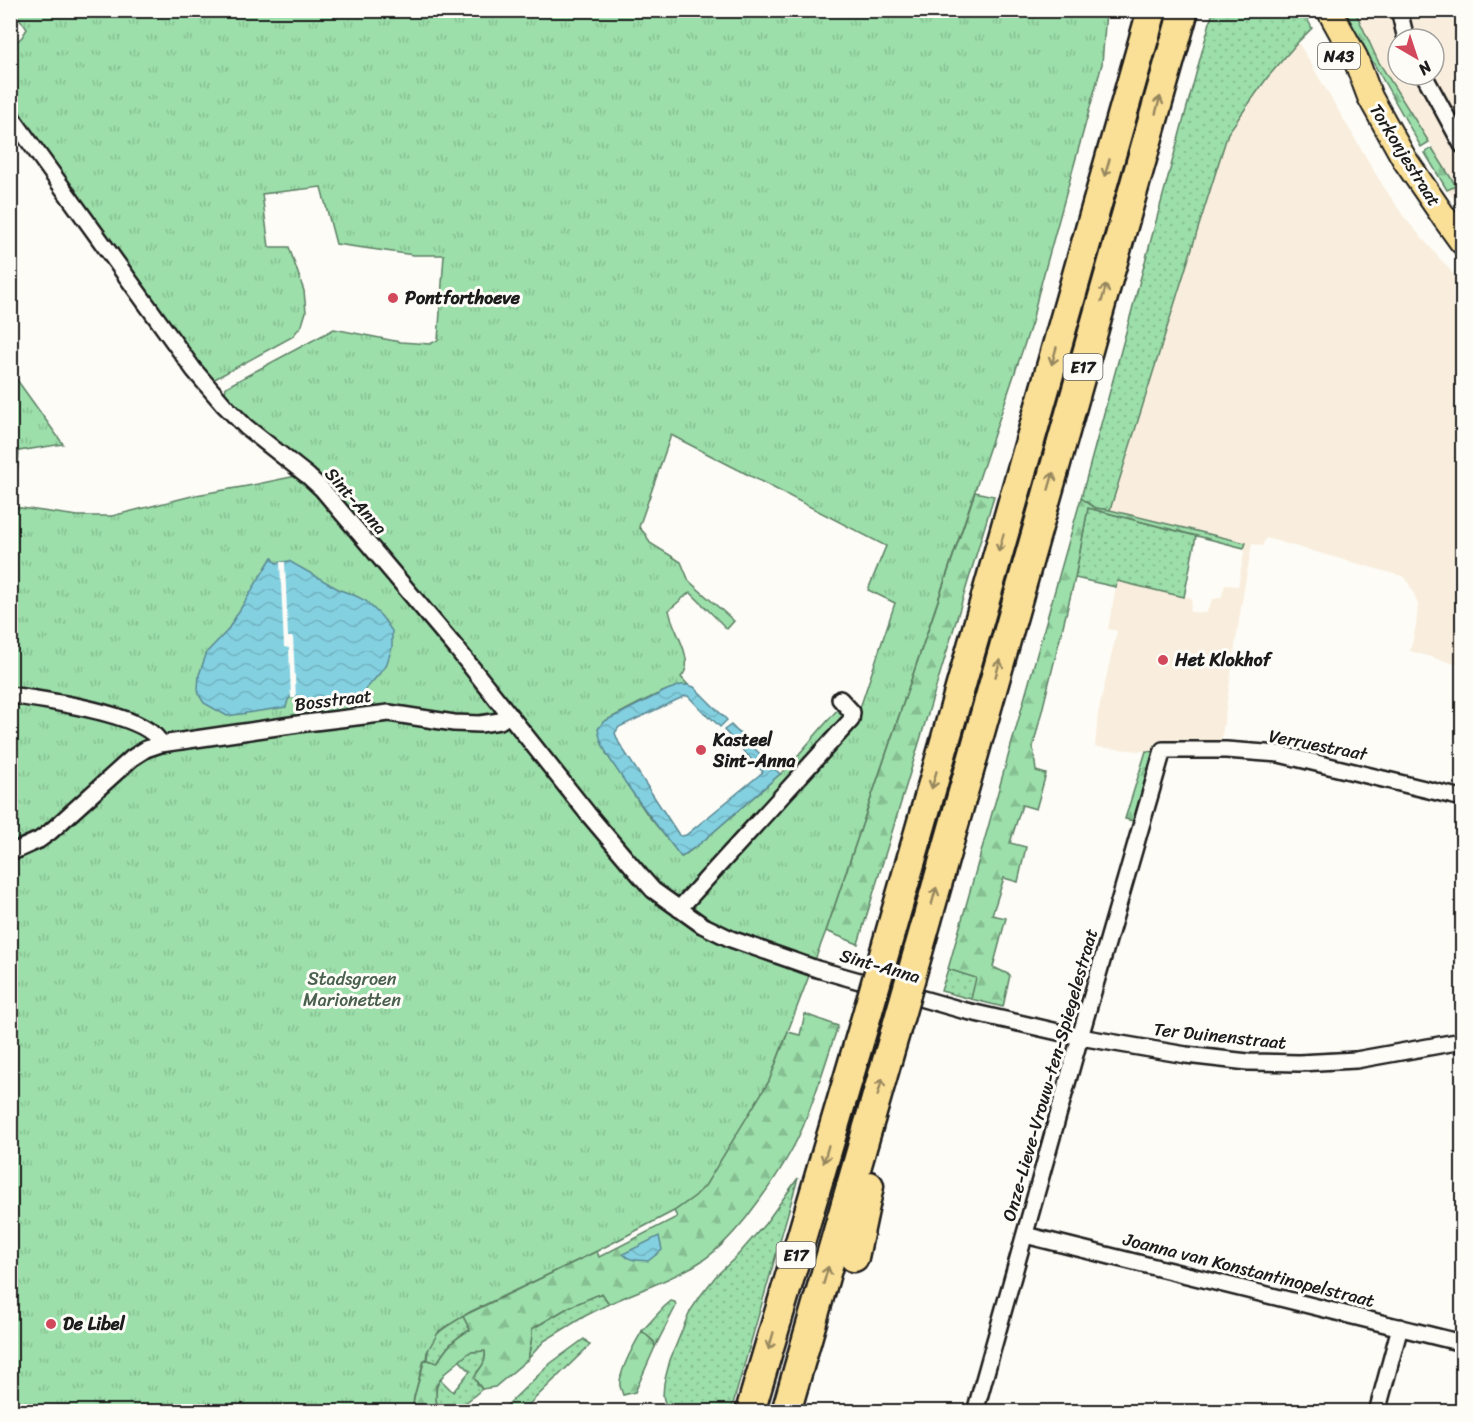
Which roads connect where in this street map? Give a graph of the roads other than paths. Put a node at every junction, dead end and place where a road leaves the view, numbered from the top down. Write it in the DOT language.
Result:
graph roads {
  1 [pos="1152,10"];
  2 [pos="1184,10"];
  3 [pos="1314,10"];
  4 [pos="1329,10"];
  5 [pos="1399,10"];
  6 [pos="1403,27"];
  7 [pos="1431,87"];
  8 [pos="1370,97"];
  9 [pos="10,115"];
  10 [pos="1462,145"];
  11 [pos="1462,242"];
  12 [pos="10,695"];
  13 [pos="840,699"];
  14 [pos="509,715"];
  15 [pos="161,744"];
  16 [pos="1163,750"];
  17 [pos="1462,798"];
  18 [pos="10,853"];
  19 [pos="679,909"];
  20 [pos="1080,1037"];
  21 [pos="1462,1041"];
  22 [pos="843,1098"];
  23 [pos="818,1119"];
  24 [pos="865,1140"];
  25 [pos="1025,1235"];
  26 [pos="854,1257"];
  27 [pos="1400,1327"];
  28 [pos="1462,1343"];
  29 [pos="750,1412"];
  30 [pos="786,1412"];
  31 [pos="975,1412"];
  32 [pos="1377,1412"];
  1 -- 22 [label="highway, E17, one-way, bridge"];
  24 -- 2 [label="highway, E17, one-way, bridge"];
  3 -- 8 [label="main road, Torkonjestraat / N43"];
  4 -- 8 [label="main road, Torkonjestraat / N43"];
  5 -- 6 [label="street"];
  7 -- 10 [label="street"];
  8 -- 11 [label="main road, Torkonjestraat / N43"];
  9 -- 14 [label="street, Sint-Anna"];
  12 -- 15 [label="street"];
  13 -- 19 [label="street"];
  14 -- 15 [label="street, Bosstraat"];
  14 -- 19 [label="street, Sint-Anna"];
  15 -- 18 [label="street, Bosstraat"];
  16 -- 17 [label="street, Verruestraat"];
  16 -- 20 [label="street, Onze-Lieve-Vrouw-ten-Spiegelestraat"];
  19 -- 20 [label="street, Sint-Anna"];
  20 -- 21 [label="street, Ter Duinenstraat"];
  20 -- 25 [label="street, Onze-Lieve-Vrouw-ten-Spiegelestraat"];
  22 -- 23 [label="highway"];
  22 -- 29 [label="highway, E17, one-way"];
  24 -- 26 [label="highway"];
  30 -- 24 [label="highway, E17, one-way"];
  25 -- 27 [label="street, Joanna van Konstantinopelstraat"];
  25 -- 31 [label="street, Onze-Lieve-Vrouw-ten-Spiegelestraat"];
  27 -- 28 [label="street, Joanna van Konstantinopelstraat"];
  27 -- 32 [label="street"];
}
